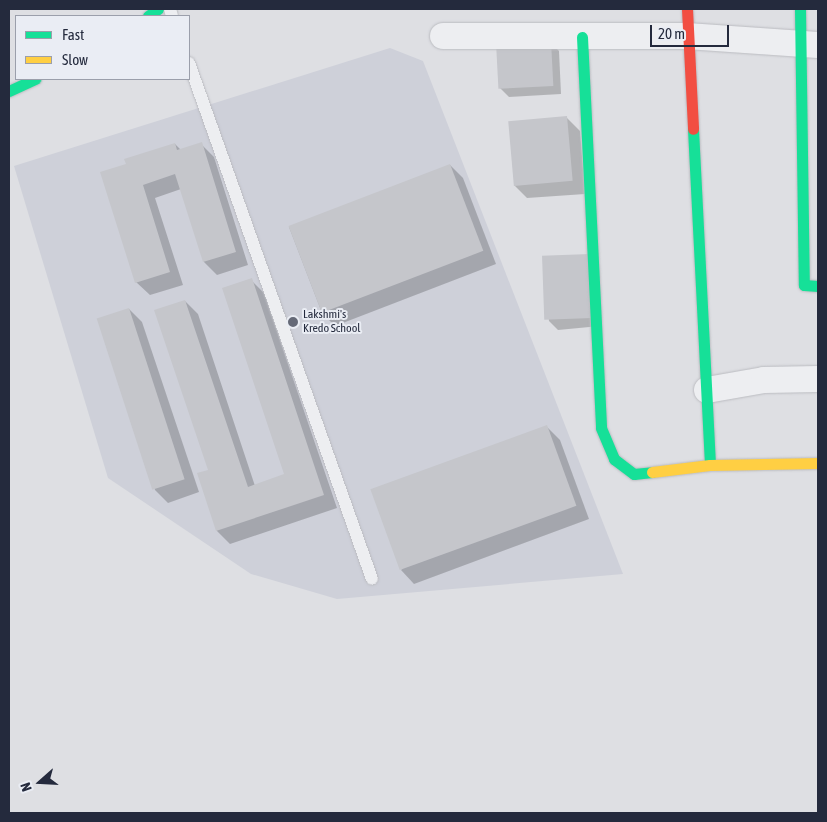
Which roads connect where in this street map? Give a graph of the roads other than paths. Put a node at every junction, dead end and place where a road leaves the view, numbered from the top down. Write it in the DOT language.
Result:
graph roads {
  1 [pos="686,9"];
  2 [pos="800,9"];
  3 [pos="443,36"];
  4 [pos="687,36"];
  5 [pos="582,37"];
  6 [pos="809,44"];
  7 [pos="190,66"];
  8 [pos="33,80"];
  9 [pos="9,91"];
  10 [pos="810,202"];
  11 [pos="818,286"];
  12 [pos="818,380"];
  13 [pos="707,390"];
  14 [pos="818,463"];
  15 [pos="710,465"];
  16 [pos="372,579"];
  1 -- 4 [label="street"];
  2 -- 6 [label="street"];
  3 -- 5 [label="street"];
  4 -- 5 [label="street"];
  4 -- 6 [label="street"];
  4 -- 13 [label="street"];
  5 -- 15 [label="street"];
  6 -- 10 [label="street"];
  7 -- 16 [label="lane"];
  8 -- 9 [label="street"];
  10 -- 11 [label="street"];
  12 -- 13 [label="street"];
  13 -- 15 [label="street"];
  14 -- 15 [label="street"];
}
